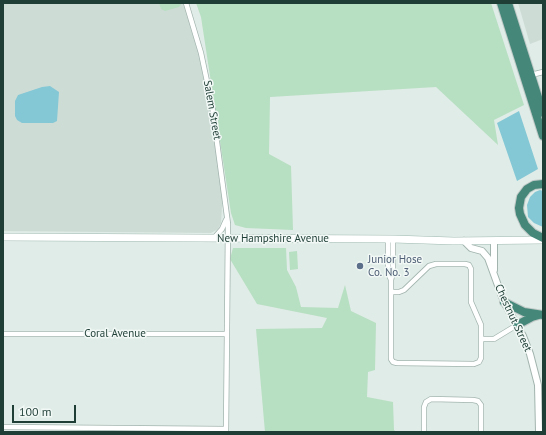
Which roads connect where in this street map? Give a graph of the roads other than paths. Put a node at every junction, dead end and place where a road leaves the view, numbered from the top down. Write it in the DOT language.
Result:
graph roads {
  1 [pos="186,3"];
  2 [pos="501,3"];
  3 [pos="508,3"];
  4 [pos="543,72"];
  5 [pos="531,76"];
  6 [pos="543,113"];
  7 [pos="543,136"];
  8 [pos="543,184"];
  9 [pos="226,220"];
  10 [pos="3,238"];
  11 [pos="213,239"];
  12 [pos="228,239"];
  13 [pos="391,239"];
  14 [pos="543,239"];
  15 [pos="464,241"];
  16 [pos="494,241"];
  17 [pos="494,276"];
  18 [pos="391,292"];
  19 [pos="504,302"];
  20 [pos="542,314"];
  21 [pos="517,325"];
  22 [pos="3,334"];
  23 [pos="227,334"];
  24 [pos="481,339"];
  25 [pos="3,428"];
  26 [pos="226,430"];
  27 [pos="424,432"];
  28 [pos="481,432"];
  29 [pos="539,432"];
  1 -- 9 [label="street, Salem Street"];
  2 -- 7 [label="highway"];
  3 -- 5 [label="highway"];
  4 -- 5 [label="street"];
  5 -- 6 [label="highway"];
  8 -- 14 [label="highway"];
  9 -- 11 [label="street"];
  9 -- 12 [label="street, Salem Street"];
  10 -- 11 [label="main road, New Hampshire Avenue"];
  11 -- 12 [label="main road, New Hampshire Avenue"];
  12 -- 13 [label="main road, New Hampshire Avenue"];
  12 -- 23 [label="street, Salem Street"];
  13 -- 15 [label="main road, New Hampshire Avenue"];
  13 -- 18 [label="street"];
  14 -- 16 [label="main road, New Hampshire Avenue"];
  15 -- 16 [label="main road, New Hampshire Avenue"];
  15 -- 17 [label="street, Chestnut Street"];
  16 -- 17 [label="street, Chestnut Street"];
  17 -- 19 [label="street, Chestnut Street"];
  18 -- 24 [label="street"];
  18 -- 24 [label="street"];
  19 -- 20 [label="highway"];
  19 -- 21 [label="street, Chestnut Street"];
  20 -- 21 [label="highway"];
  21 -- 24 [label="street"];
  21 -- 29 [label="street, Chestnut Street"];
  22 -- 23 [label="street, Coral Avenue"];
  23 -- 26 [label="street, Salem Street"];
  25 -- 26 [label="street"];
  27 -- 28 [label="street"];
}
